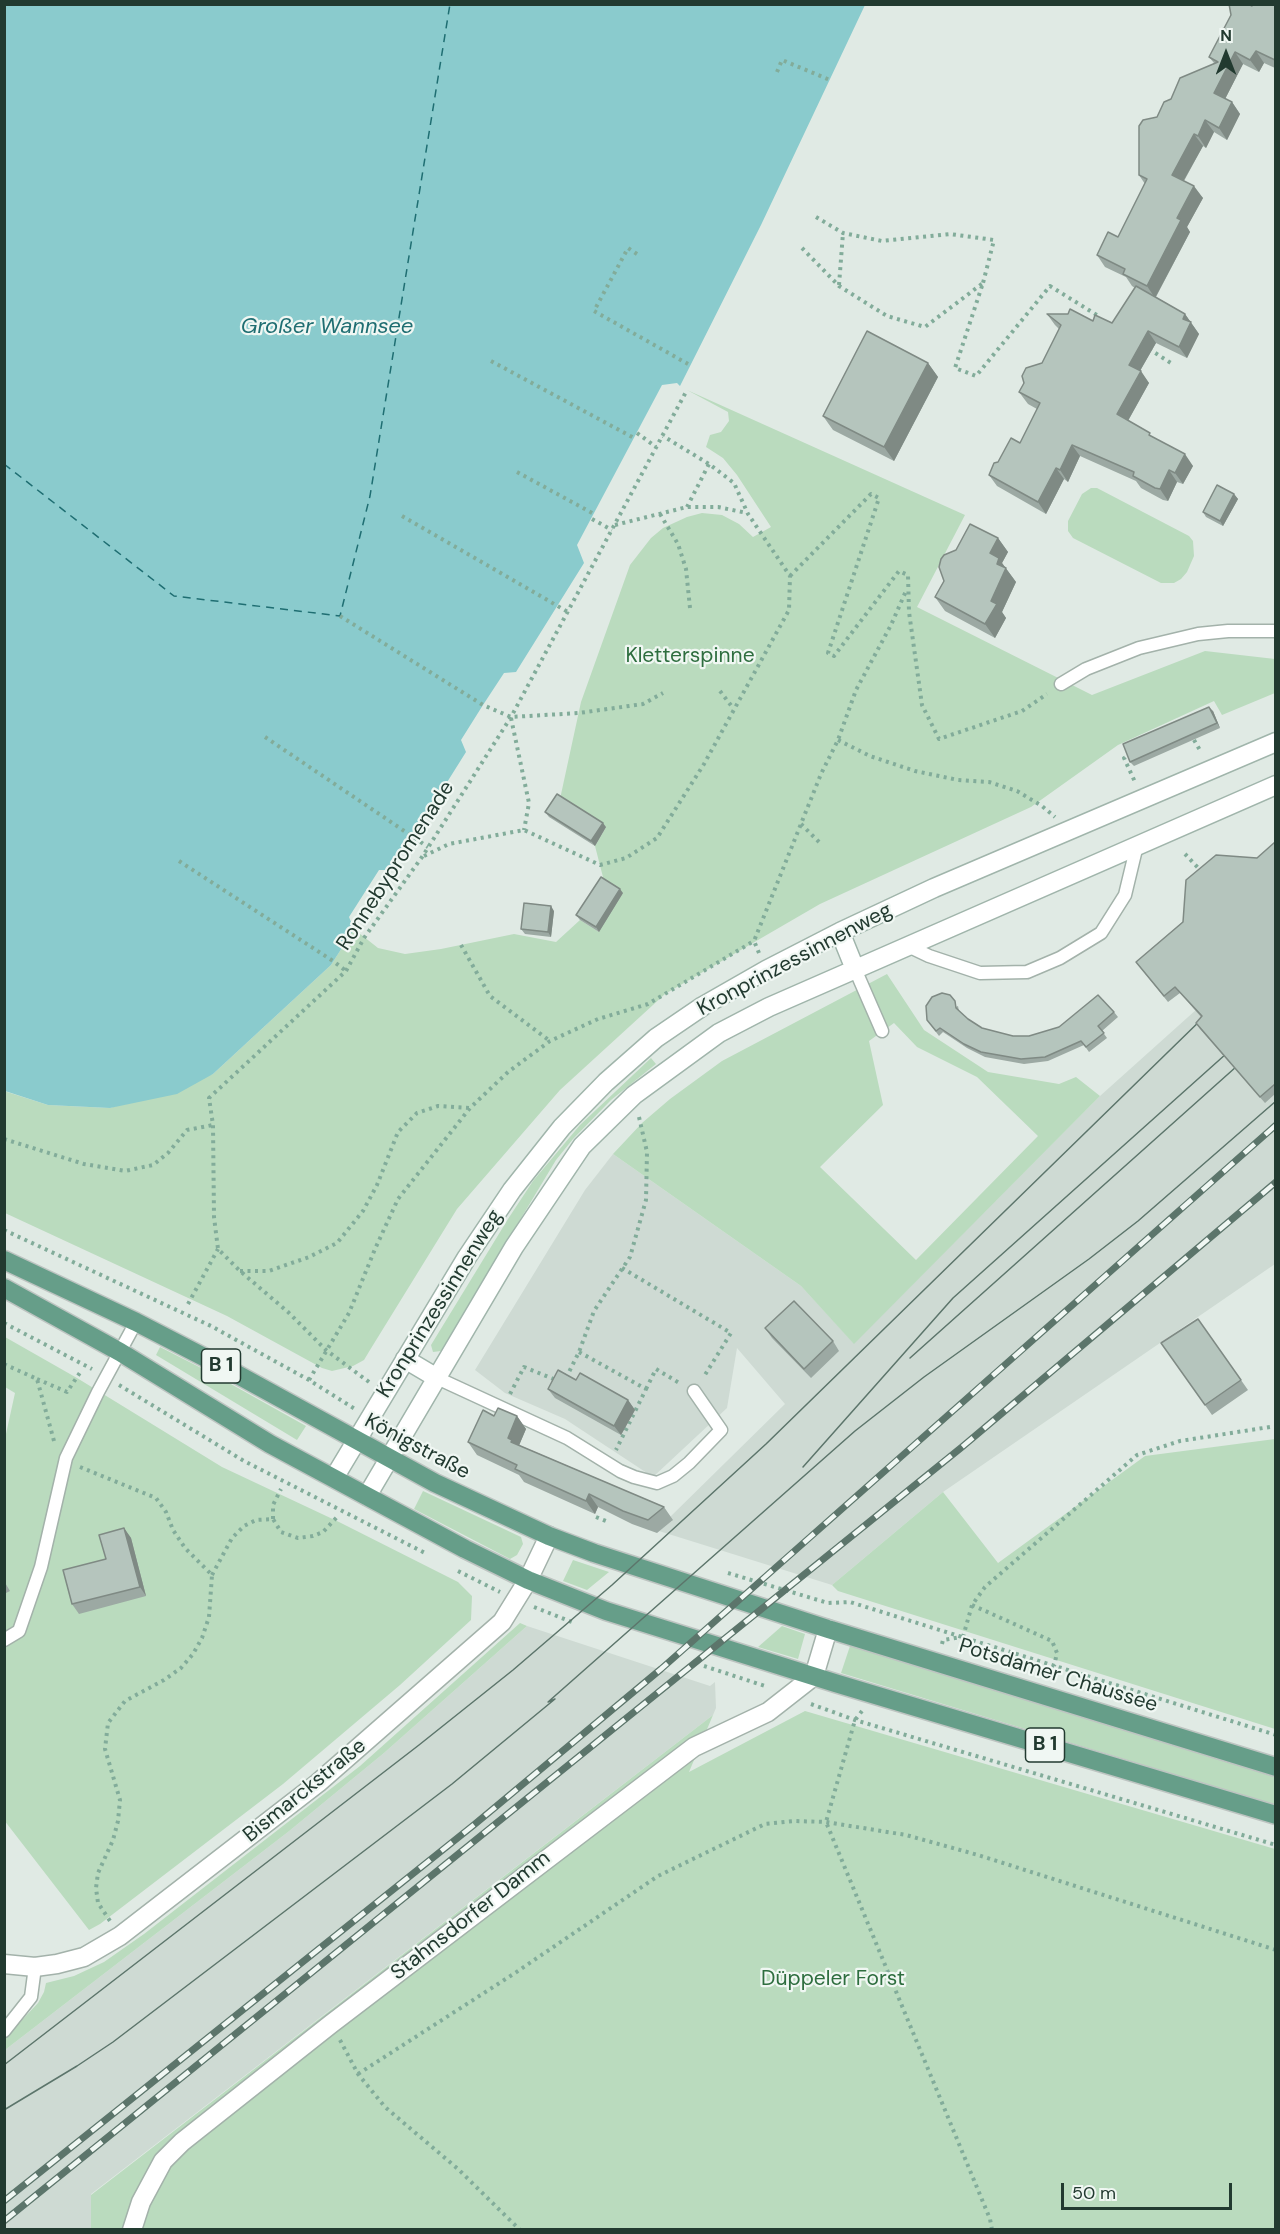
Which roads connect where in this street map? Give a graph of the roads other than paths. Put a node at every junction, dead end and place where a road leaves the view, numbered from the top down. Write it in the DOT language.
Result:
graph roads {
  1 [pos="1275,631"];
  2 [pos="1061,684"];
  3 [pos="1275,742"];
  4 [pos="1275,785"];
  5 [pos="1137,845"];
  6 [pos="840,932"];
  7 [pos="908,946"];
  8 [pos="855,969"];
  9 [pos="882,1031"];
  10 [pos="4,1260"];
  11 [pos="4,1288"];
  12 [pos="135,1322"];
  13 [pos="120,1352"];
  14 [pos="405,1359"];
  15 [pos="437,1378"];
  16 [pos="694,1391"];
  17 [pos="356,1440"];
  18 [pos="389,1458"];
  19 [pos="334,1478"];
  20 [pos="367,1496"];
  21 [pos="549,1536"];
  22 [pos="528,1580"];
  23 [pos="828,1629"];
  24 [pos="4,1640"];
  25 [pos="814,1676"];
  26 [pos="1275,1767"];
  27 [pos="1275,1815"];
  28 [pos="4,1964"];
  29 [pos="35,1967"];
  30 [pos="4,2031"];
  31 [pos="132,2229"];
  1 -- 2 [label="lane"];
  3 -- 6 [label="main road, Kronprinzessinnenweg"];
  4 -- 5 [label="main road, Kronprinzessinnenweg"];
  5 -- 7 [label="main road, Kronprinzessinnenweg"];
  5 -- 7 [label="lane"];
  6 -- 8 [label="main road"];
  6 -- 14 [label="main road, Kronprinzessinnenweg"];
  7 -- 8 [label="main road, Kronprinzessinnenweg"];
  8 -- 9 [label="lane"];
  8 -- 15 [label="main road, Kronprinzessinnenweg"];
  10 -- 12 [label="main road, Königstraße / B 1"];
  11 -- 13 [label="main road, B 1"];
  12 -- 13 [label="lane"];
  12 -- 17 [label="main road, Königstraße / B 1"];
  13 -- 19 [label="main road, B 1"];
  13 -- 24 [label="lane"];
  14 -- 15 [label="main road"];
  14 -- 17 [label="main road, Kronprinzessinnenweg"];
  15 -- 16 [label="lane"];
  15 -- 18 [label="main road, Kronprinzessinnenweg"];
  17 -- 18 [label="main road, Königstraße / B 1"];
  17 -- 19 [label="main road, Kronprinzessinnenweg"];
  18 -- 20 [label="main road, Kronprinzessinnenweg"];
  18 -- 21 [label="main road, Königstraße / B 1"];
  19 -- 20 [label="main road, B 1"];
  20 -- 22 [label="main road, B 1"];
  21 -- 22 [label="main road, Bismarckstraße"];
  21 -- 23 [label="main road, Königstraße / B 1"];
  22 -- 25 [label="main road, B 1"];
  22 -- 29 [label="main road, Bismarckstraße"];
  23 -- 25 [label="main road"];
  23 -- 26 [label="main road, Potsdamer Chaussee / B 1"];
  25 -- 27 [label="main road, B 1"];
  25 -- 31 [label="main road, Stahnsdorfer Damm"];
  28 -- 29 [label="main road, Bismarckstraße"];
  29 -- 30 [label="lane"];
}
